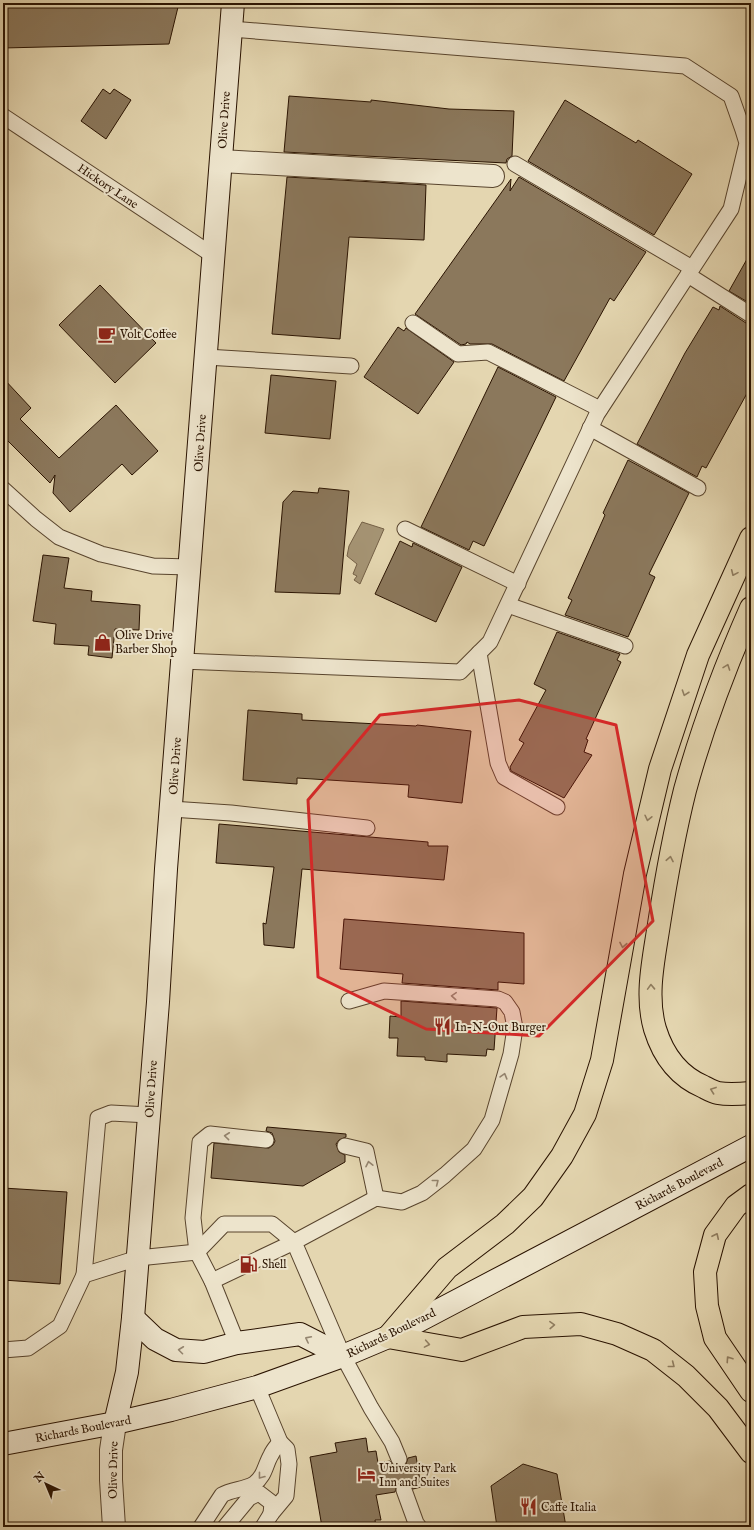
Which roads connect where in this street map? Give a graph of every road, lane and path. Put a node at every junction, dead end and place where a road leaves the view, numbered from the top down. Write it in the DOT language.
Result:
graph roads {
  1 [pos="233,3"];
  2 [pos="231,29"];
  3 [pos="3,116"];
  4 [pos="747,127"];
  5 [pos="221,161"];
  6 [pos="515,164"];
  7 [pos="493,176"];
  8 [pos="214,256"];
  9 [pos="690,271"];
  10 [pos="751,315"];
  11 [pos="413,323"];
  12 [pos="206,357"];
  13 [pos="351,366"];
  14 [pos="600,409"];
  15 [pos="590,428"];
  16 [pos="698,488"];
  17 [pos="3,489"];
  18 [pos="405,529"];
  19 [pos="751,538"];
  20 [pos="190,567"];
  21 [pos="518,584"];
  22 [pos="508,605"];
  23 [pos="751,608"];
  24 [pos="625,646"];
  25 [pos="479,653"];
  26 [pos="182,661"];
  27 [pos="557,807"];
  28 [pos="172,809"];
  29 [pos="366,828"];
  30 [pos="349,1001"];
  31 [pos="751,1093"];
  32 [pos="149,1115"];
  33 [pos="266,1140"];
  34 [pos="346,1146"];
  35 [pos="751,1146"];
  36 [pos="751,1195"];
  37 [pos="376,1198"];
  38 [pos="294,1242"];
  39 [pos="197,1252"];
  40 [pos="138,1258"];
  41 [pos="84,1275"];
  42 [pos="212,1281"];
  43 [pos="133,1318"];
  44 [pos="388,1337"];
  45 [pos="237,1343"];
  46 [pos="3,1350"];
  47 [pos="343,1356"];
  48 [pos="257,1387"];
  49 [pos="751,1391"];
  50 [pos="115,1423"];
  51 [pos="280,1442"];
  52 [pos="3,1444"];
  53 [pos="751,1452"];
  54 [pos="399,1459"];
  55 [pos="404,1490"];
  56 [pos="271,1514"];
  57 [pos="114,1527"];
  58 [pos="201,1527"];
  59 [pos="225,1527"];
  60 [pos="263,1527"];
  61 [pos="419,1527"];
  1 -- 2 [label="street, Olive Drive"];
  2 -- 4 [label="lane"];
  2 -- 5 [label="street, Olive Drive"];
  3 -- 8 [label="lane, Hickory Lane"];
  4 -- 9 [label="lane"];
  5 -- 7 [label="street"];
  5 -- 8 [label="street, Olive Drive"];
  6 -- 9 [label="lane"];
  8 -- 12 [label="street, Olive Drive"];
  9 -- 10 [label="lane"];
  9 -- 14 [label="lane"];
  11 -- 14 [label="lane"];
  12 -- 13 [label="lane"];
  12 -- 20 [label="street, Olive Drive"];
  14 -- 15 [label="lane"];
  15 -- 16 [label="lane"];
  15 -- 21 [label="lane"];
  17 -- 20 [label="lane"];
  18 -- 21 [label="lane"];
  19 -- 44 [label="highway, one-way"];
  20 -- 26 [label="street, Olive Drive"];
  21 -- 22 [label="lane"];
  22 -- 24 [label="lane"];
  22 -- 25 [label="lane"];
  31 -- 23 [label="highway, one-way"];
  25 -- 26 [label="lane"];
  25 -- 27 [label="lane"];
  26 -- 28 [label="street, Olive Drive"];
  28 -- 29 [label="lane"];
  28 -- 32 [label="street, Olive Drive"];
  37 -- 30 [label="lane, one-way"];
  32 -- 40 [label="street, Olive Drive"];
  32 -- 41 [label="lane"];
  33 -- 39 [label="lane, one-way"];
  37 -- 34 [label="lane, one-way"];
  35 -- 44 [label="street, Richards Boulevard"];
  49 -- 36 [label="highway, one-way"];
  37 -- 38 [label="lane"];
  38 -- 39 [label="lane"];
  38 -- 42 [label="lane"];
  38 -- 47 [label="lane"];
  39 -- 40 [label="lane"];
  39 -- 42 [label="lane"];
  40 -- 41 [label="lane"];
  40 -- 43 [label="street, Olive Drive"];
  41 -- 46 [label="lane"];
  42 -- 45 [label="lane"];
  45 -- 43 [label="street, one-way"];
  43 -- 50 [label="street, Olive Drive"];
  44 -- 47 [label="street, Richards Boulevard"];
  44 -- 53 [label="highway, one-way"];
  47 -- 45 [label="street, one-way"];
  47 -- 48 [label="street, Richards Boulevard"];
  47 -- 54 [label="lane"];
  48 -- 50 [label="street, Richards Boulevard"];
  48 -- 51 [label="lane"];
  50 -- 52 [label="street, Richards Boulevard"];
  50 -- 57 [label="street, Olive Drive"];
  51 -- 56 [label="lane"];
  51 -- 58 [label="lane, one-way"];
  55 -- 61 [label="lane"];
  56 -- 59 [label="lane"];
  56 -- 60 [label="lane"];
}
